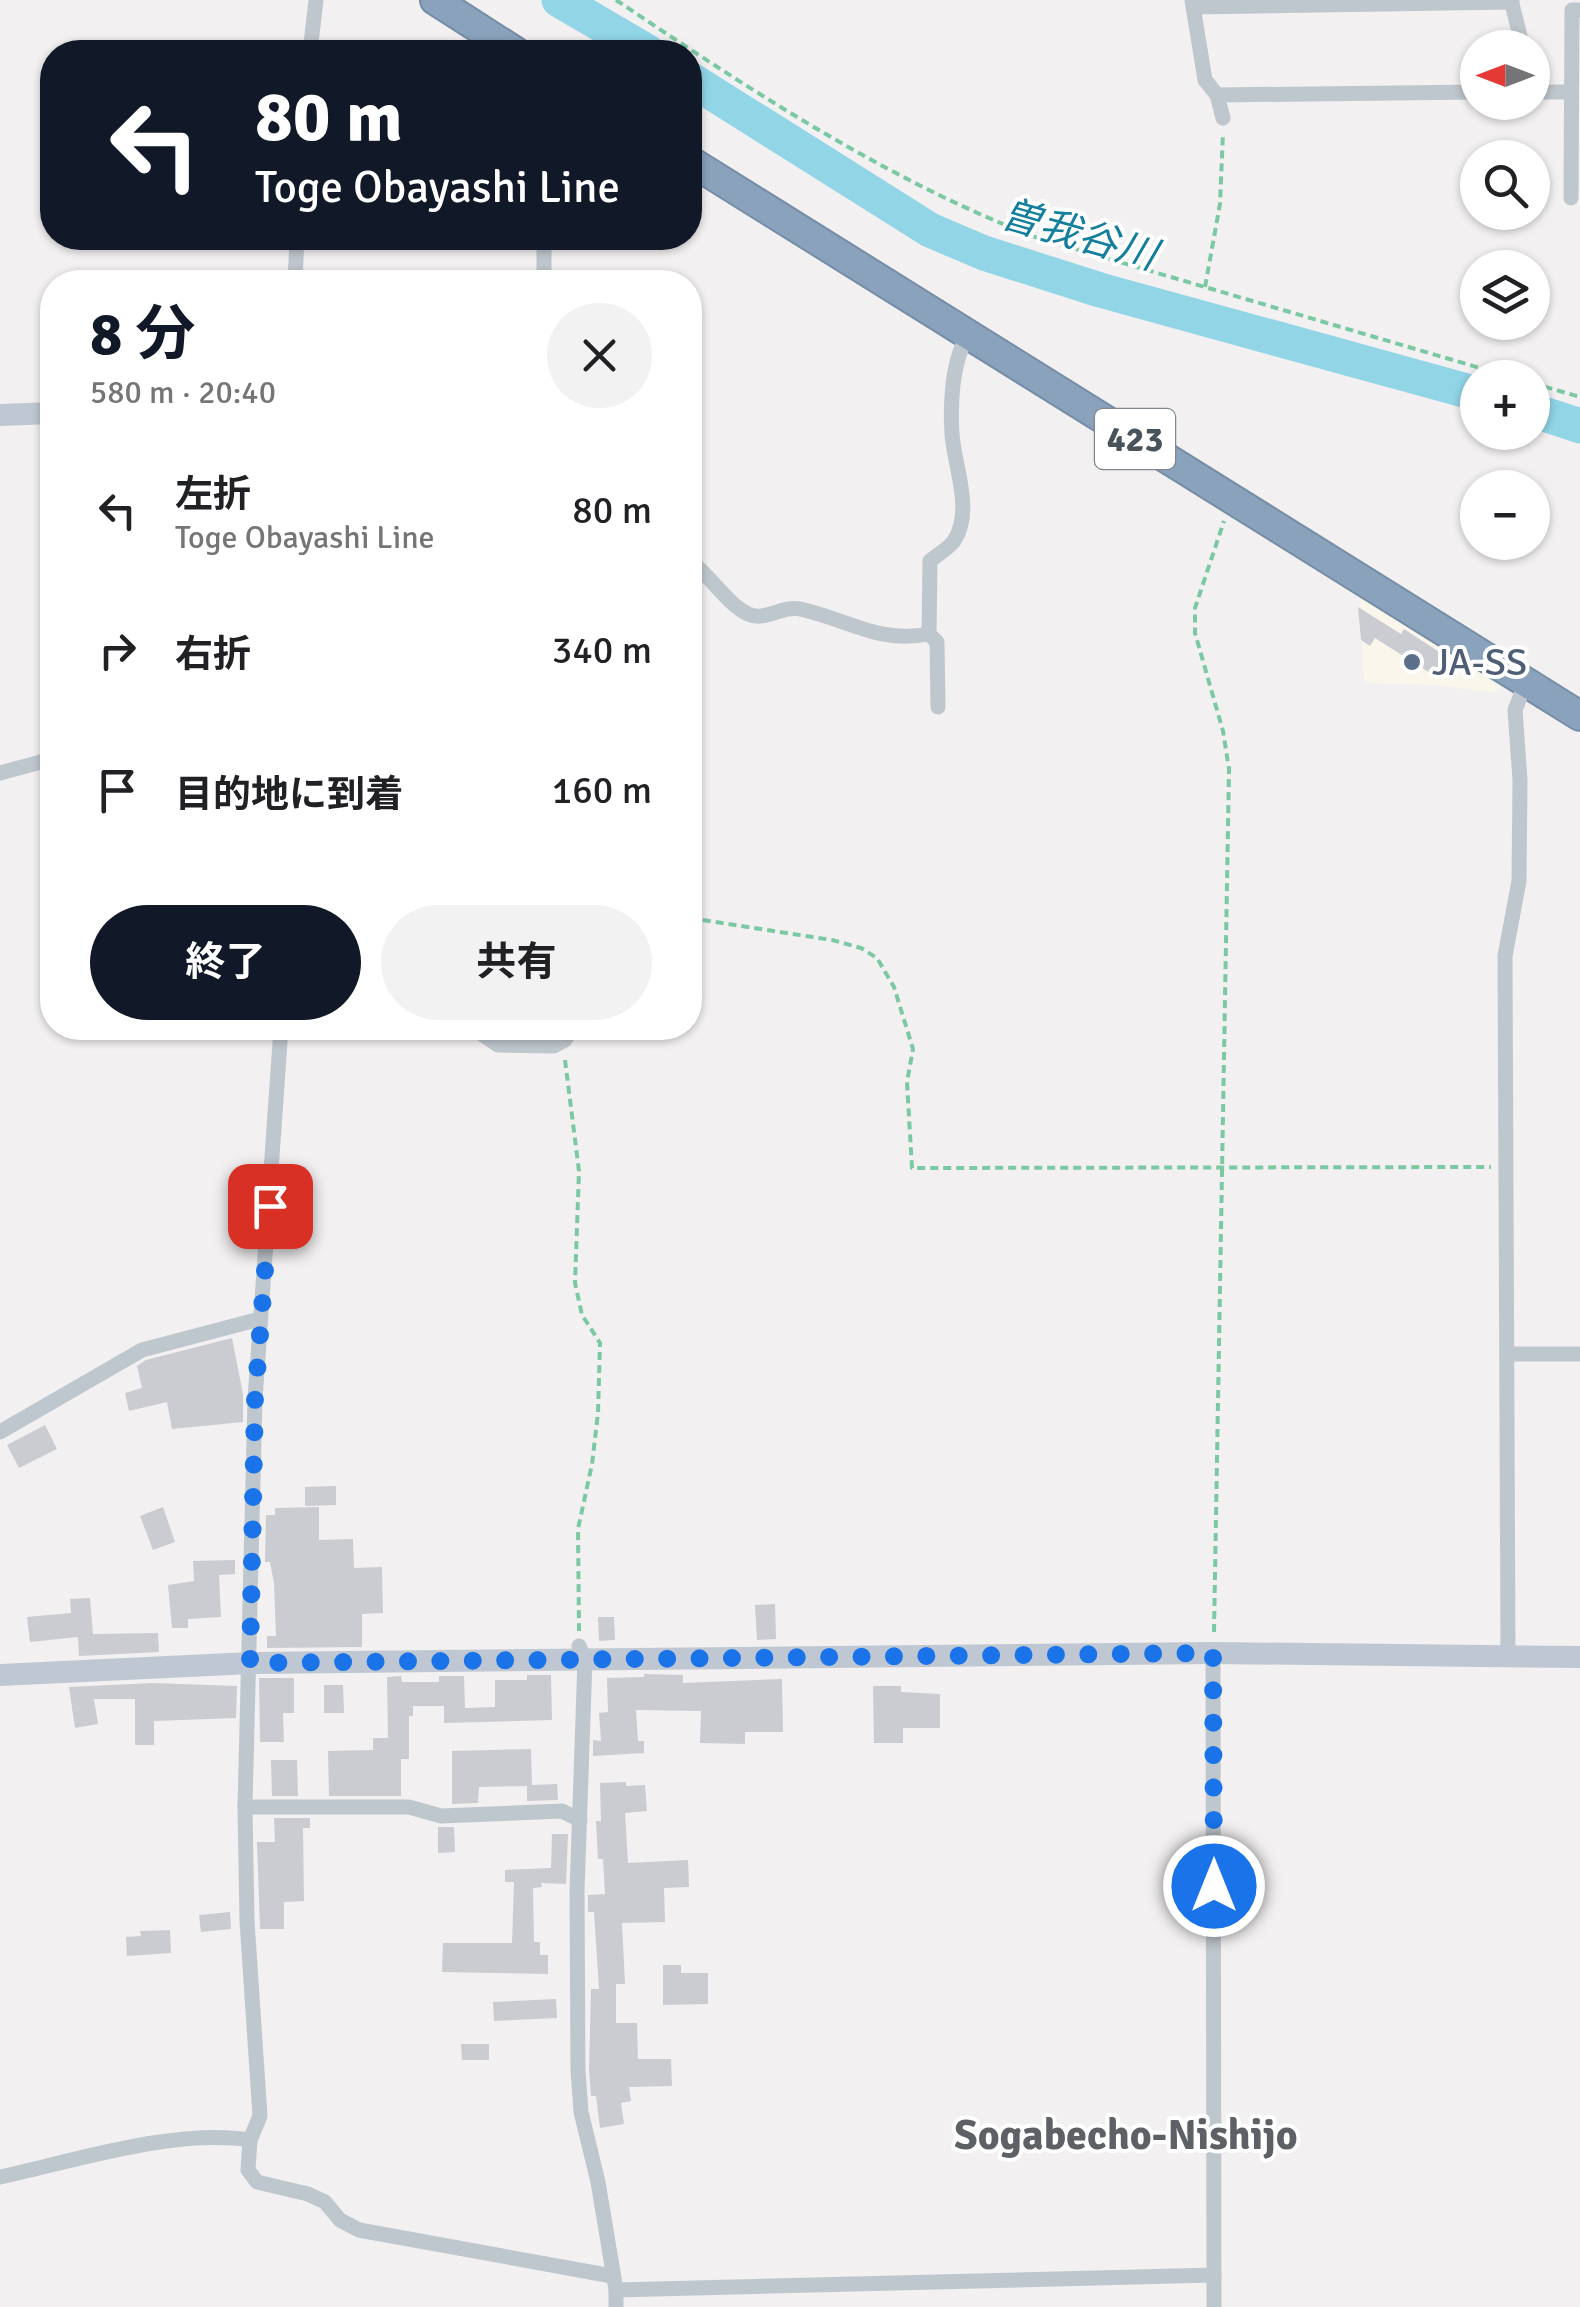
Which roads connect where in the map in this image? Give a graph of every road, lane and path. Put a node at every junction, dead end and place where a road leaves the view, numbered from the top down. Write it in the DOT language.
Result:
graph roads {
  1 [pos="316,0"];
  2 [pos="435,0"];
  3 [pos="616,0"];
  4 [pos="1512,1"];
  5 [pos="1297,3"];
  6 [pos="1193,4"];
  7 [pos="1580,10"];
  8 [pos="1519,30"];
  9 [pos="311,40"];
  10 [pos="497,40"];
  11 [pos="679,40"];
  12 [pos="702,54"];
  13 [pos="1460,92"];
  14 [pos="1550,92"];
  15 [pos="1571,92"];
  16 [pos="1217,95"];
  17 [pos="1223,118"];
  18 [pos="702,169"];
  19 [pos="1576,174"];
  20 [pos="1571,198"];
  21 [pos="1205,287"];
  22 [pos="968,335"];
  23 [pos="1460,362"];
  24 [pos="1550,388"];
  25 [pos="1580,397"];
  26 [pos="40,413"];
  27 [pos="0,414"];
  28 [pos="1232,498"];
  29 [pos="702,572"];
  30 [pos="929,634"];
  31 [pos="1526,682"];
  32 [pos="938,707"];
  33 [pos="1580,716"];
  34 [pos="40,762"];
  35 [pos="0,773"];
  36 [pos="702,920"];
  37 [pos="281,1040"];
  38 [pos="490,1040"];
  39 [pos="563,1040"];
  40 [pos="560,1044"];
  41 [pos="1506,1167"];
  42 [pos="1222,1168"];
  43 [pos="260,1319"];
  44 [pos="1507,1354"];
  45 [pos="1580,1354"];
  46 [pos="0,1432"];
  47 [pos="582,1653"];
  48 [pos="1213,1653"];
  49 [pos="1508,1656"];
  50 [pos="1580,1657"];
  51 [pos="250,1663"];
  52 [pos="0,1675"];
  53 [pos="244,1808"];
  54 [pos="580,1820"];
  55 [pos="250,2140"];
  56 [pos="0,2177"];
  57 [pos="1214,2275"];
  58 [pos="614,2291"];
  59 [pos="1214,2307"];
  1 -- 9 [label="street"];
  2 -- 10 [label="highway"];
  3 -- 11 [label="path"];
  4 -- 5 [label="street"];
  4 -- 8 [label="street"];
  5 -- 6 [label="street"];
  6 -- 16 [label="street"];
  7 -- 15 [label="street"];
  12 -- 21 [label="path"];
  13 -- 16 [label="street"];
  14 -- 15 [label="street"];
  15 -- 19 [label="street"];
  16 -- 17 [label="street"];
  17 -- 21 [label="path"];
  18 -- 22 [label="highway, 423"];
  19 -- 20 [label="street"];
  21 -- 23 [label="path"];
  22 -- 28 [label="highway, 423"];
  22 -- 30 [label="street"];
  24 -- 25 [label="path"];
  26 -- 27 [label="main road"];
  28 -- 31 [label="highway, 423"];
  28 -- 42 [label="path"];
  29 -- 30 [label="street"];
  30 -- 32 [label="street"];
  31 -- 33 [label="highway, 423"];
  31 -- 41 [label="street"];
  34 -- 35 [label="street"];
  36 -- 42 [label="path"];
  37 -- 43 [label="street"];
  38 -- 40 [label="street"];
  39 -- 40 [label="street"];
  40 -- 47 [label="path"];
  41 -- 42 [label="path"];
  41 -- 44 [label="street"];
  42 -- 48 [label="path"];
  43 -- 46 [label="street"];
  43 -- 51 [label="street"];
  44 -- 45 [label="street"];
  44 -- 49 [label="street"];
  47 -- 48 [label="main road"];
  47 -- 51 [label="main road"];
  47 -- 54 [label="street"];
  48 -- 49 [label="main road"];
  48 -- 57 [label="street"];
  49 -- 50 [label="main road"];
  51 -- 52 [label="main road"];
  51 -- 53 [label="street"];
  53 -- 54 [label="street"];
  53 -- 55 [label="street"];
  54 -- 58 [label="street"];
  55 -- 56 [label="street"];
  55 -- 58 [label="street"];
  57 -- 58 [label="street"];
  57 -- 59 [label="street"];
}
